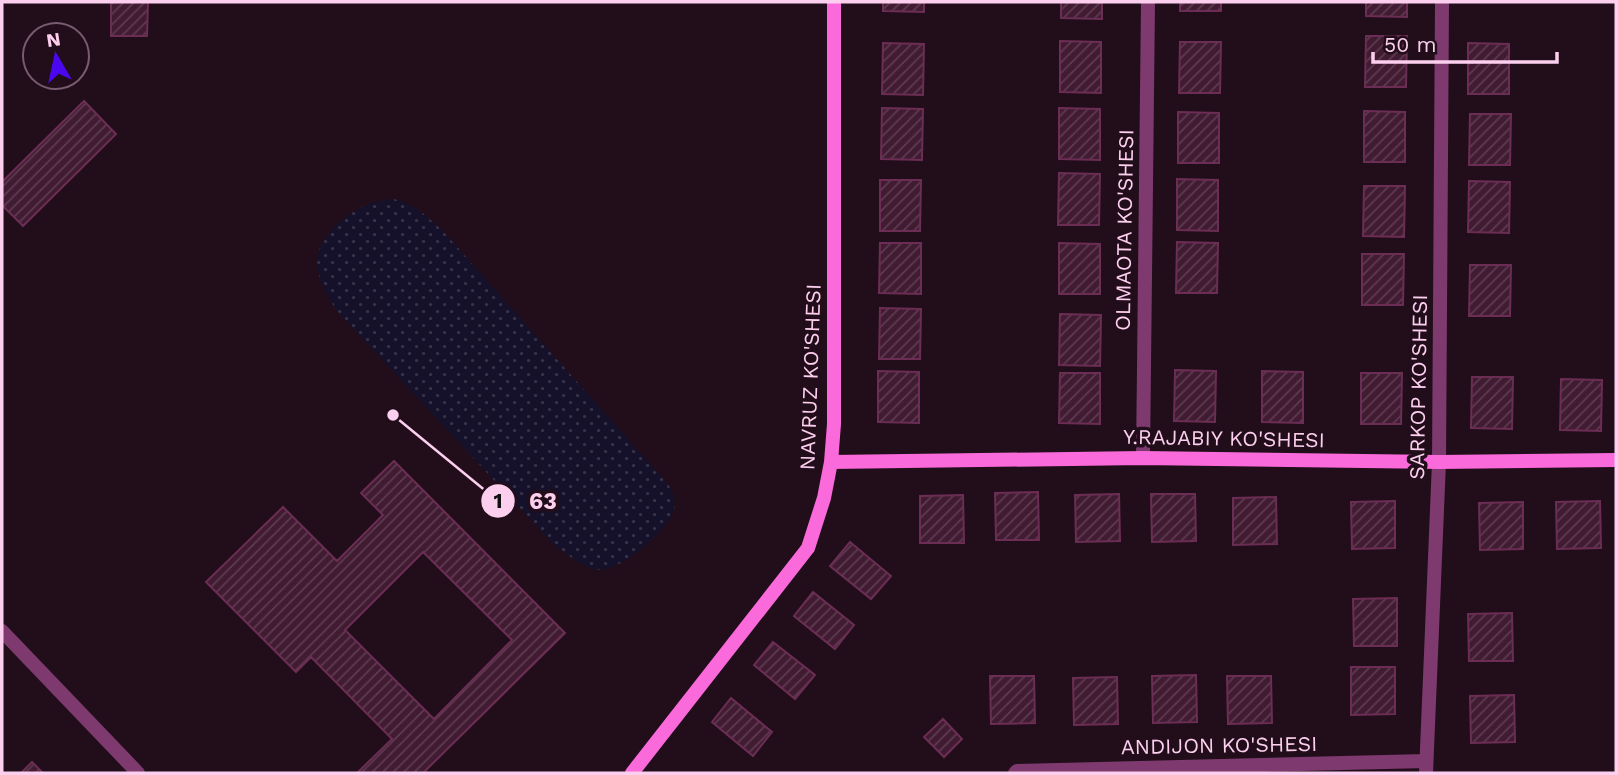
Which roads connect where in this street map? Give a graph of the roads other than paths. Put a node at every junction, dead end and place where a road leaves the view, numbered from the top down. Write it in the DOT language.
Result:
graph roads {
  1 [pos="834,2"];
  2 [pos="1148,2"];
  3 [pos="1442,2"];
  4 [pos="1143,458"];
  5 [pos="1616,460"];
  6 [pos="831,462"];
  7 [pos="1439,462"];
  8 [pos="2,631"];
  9 [pos="1426,767"];
  10 [pos="138,773"];
  11 [pos="632,773"];
  12 [pos="1015,773"];
  1 -- 6 [label="street, NAVRUZ KO'SHESI"];
  2 -- 4 [label="street, OLMAOTA KO'SHESI"];
  3 -- 7 [label="street, SARKOP KO'SHESI"];
  4 -- 6 [label="street, Y.RAJABIY KO'SHESI"];
  4 -- 7 [label="street, Y.RAJABIY KO'SHESI"];
  5 -- 7 [label="street, Y.RAJABIY KO'SHESI"];
  6 -- 11 [label="street, NAVRUZ KO'SHESI"];
  7 -- 9 [label="street, SARKOP KO'SHESI"];
  8 -- 10 [label="street"];
  9 -- 12 [label="street, ANDIJON KO'SHESI"];
}
